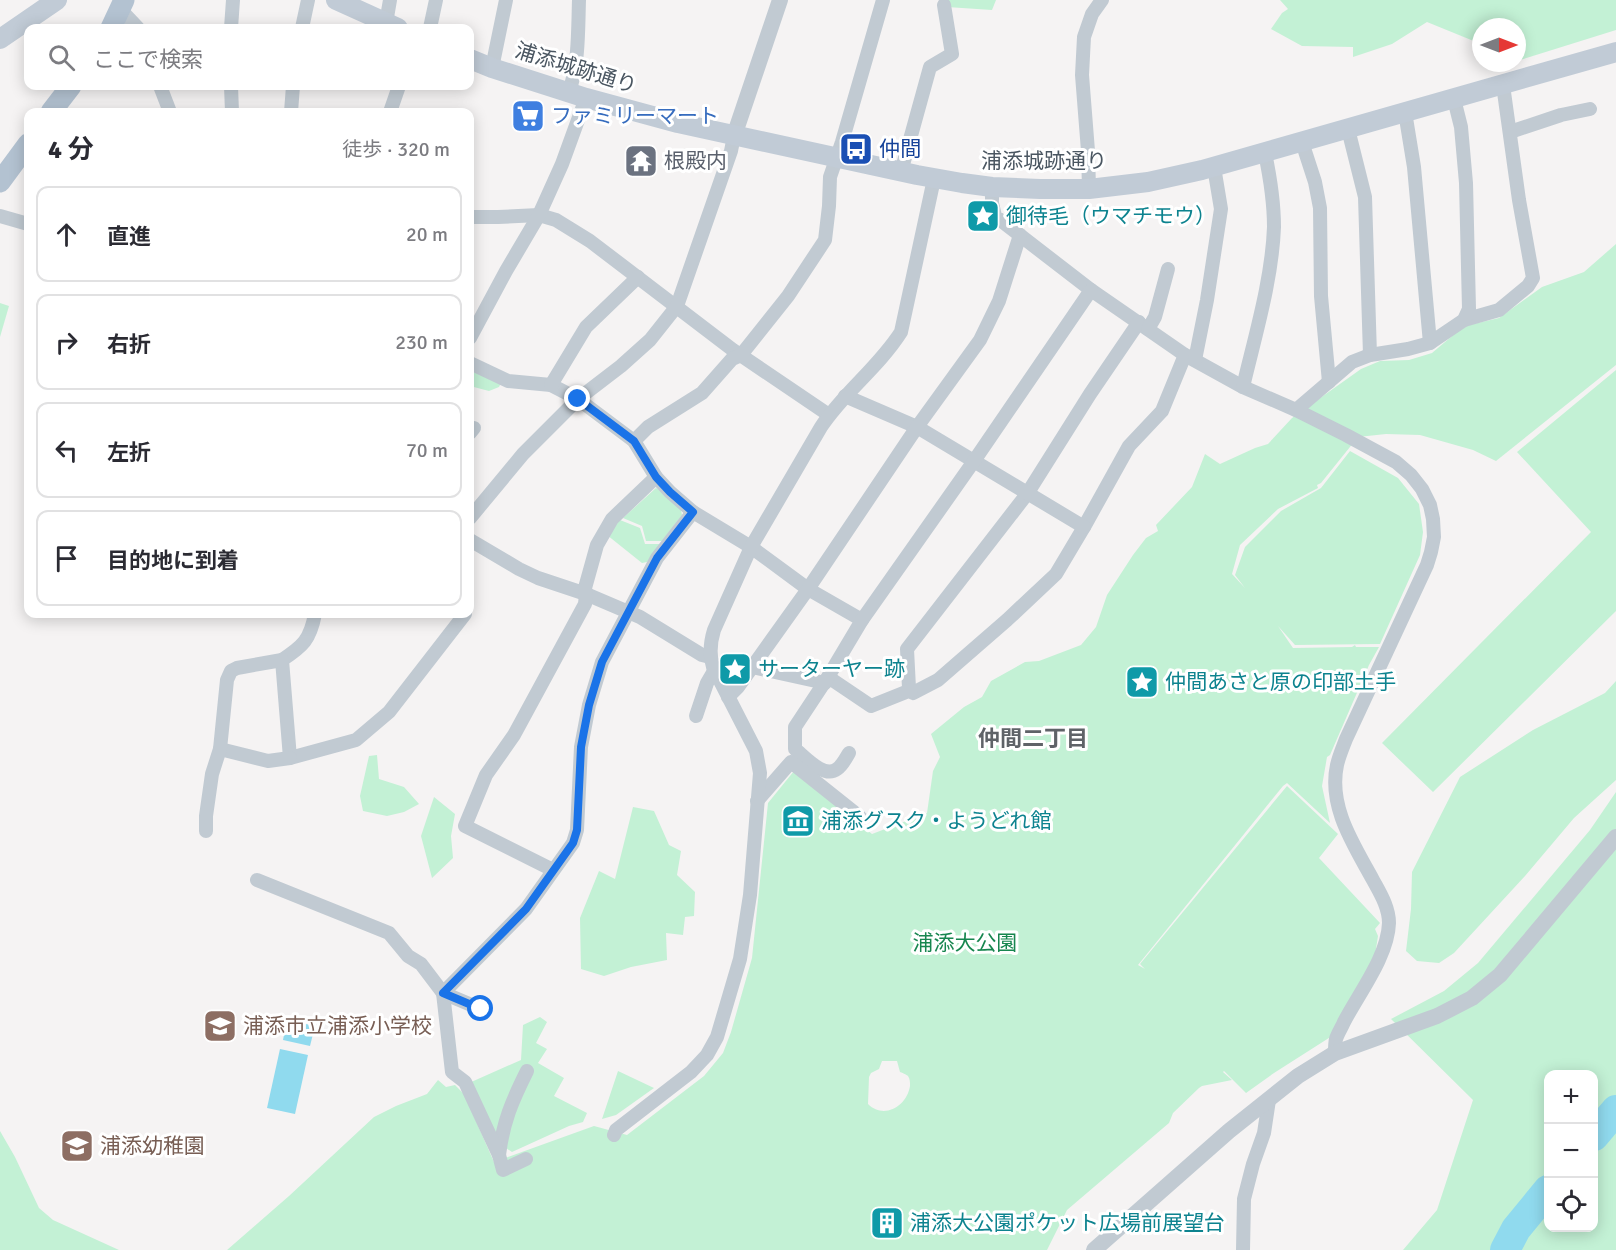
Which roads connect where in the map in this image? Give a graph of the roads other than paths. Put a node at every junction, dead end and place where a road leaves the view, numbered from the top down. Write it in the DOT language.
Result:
graph roads {
  1 [pos="57,0"];
  2 [pos="233,0"];
  3 [pos="308,0"];
  4 [pos="336,0"];
  5 [pos="390,0"];
  6 [pos="436,0"];
  7 [pos="506,0"];
  8 [pos="579,0"];
  9 [pos="780,0"];
  10 [pos="884,0"];
  11 [pos="1102,0"];
  12 [pos="122,4"];
  13 [pos="944,5"];
  14 [pos="27,24"];
  15 [pos="113,24"];
  16 [pos="135,24"];
  17 [pos="231,24"];
  18 [pos="303,24"];
  19 [pos="388,24"];
  20 [pos="392,24"];
  21 [pos="431,24"];
  22 [pos="1616,52"];
  23 [pos="474,61"];
  24 [pos="492,68"];
  25 [pos="1503,85"];
  26 [pos="67,90"];
  27 [pos="162,90"];
  28 [pos="231,90"];
  29 [pos="293,90"];
  30 [pos="398,90"];
  31 [pos="577,95"];
  32 [pos="1454,99"];
  33 [pos="57,108"];
  34 [pos="168,108"];
  35 [pos="232,108"];
  36 [pos="291,108"];
  37 [pos="391,108"];
  38 [pos="1590,109"];
  39 [pos="1405,112"];
  40 [pos="1348,129"];
  41 [pos="1510,132"];
  42 [pos="734,136"];
  43 [pos="1302,142"];
  44 [pos="24,149"];
  45 [pos="1265,153"];
  46 [pos="837,158"];
  47 [pos="1215,167"];
  48 [pos="901,172"];
  49 [pos="934,179"];
  50 [pos="0,182"];
  51 [pos="992,187"];
  52 [pos="1089,189"];
  53 [pos="539,215"];
  54 [pos="0,216"];
  55 [pos="474,217"];
  56 [pos="24,223"];
  57 [pos="1020,235"];
  58 [pos="1168,269"];
  59 [pos="638,277"];
  60 [pos="1091,290"];
  61 [pos="677,306"];
  62 [pos="1464,320"];
  63 [pos="1144,326"];
  64 [pos="474,331"];
  65 [pos="1430,343"];
  66 [pos="741,355"];
  67 [pos="1370,355"];
  68 [pos="1190,358"];
  69 [pos="474,365"];
  70 [pos="1329,382"];
  71 [pos="551,385"];
  72 [pos="1243,387"];
  73 [pos="845,396"];
  74 [pos="578,399"];
  75 [pos="1296,410"];
  76 [pos="829,415"];
  77 [pos="917,427"];
  78 [pos="634,441"];
  79 [pos="974,461"];
  80 [pos="656,477"];
  81 [pos="1027,494"];
  82 [pos="693,512"];
  83 [pos="474,513"];
  84 [pos="1084,527"];
  85 [pos="474,542"];
  86 [pos="751,547"];
  87 [pos="808,588"];
  88 [pos="586,594"];
  89 [pos="628,613"];
  90 [pos="314,618"];
  91 [pos="462,618"];
  92 [pos="862,620"];
  93 [pos="710,657"];
  94 [pos="282,660"];
  95 [pos="753,667"];
  96 [pos="714,671"];
  97 [pos="827,680"];
  98 [pos="911,690"];
  99 [pos="728,697"];
  100 [pos="696,716"];
  101 [pos="220,749"];
  102 [pos="849,753"];
  103 [pos="795,757"];
  104 [pos="290,758"];
  105 [pos="758,801"];
  106 [pos="860,817"];
  107 [pos="206,831"];
  108 [pos="1616,837"];
  109 [pos="553,870"];
  110 [pos="257,880"];
  111 [pos="443,993"];
  112 [pos="481,1009"];
  113 [pos="1335,1053"];
  114 [pos="527,1071"];
  115 [pos="1269,1100"];
  116 [pos="614,1135"];
  117 [pos="499,1155"];
  118 [pos="526,1159"];
  119 [pos="1094,1250"];
  120 [pos="1243,1250"];
  1 -- 14 [label="main road"];
  2 -- 17 [label="street"];
  3 -- 18 [label="street"];
  4 -- 19 [label="main road"];
  5 -- 20 [label="street"];
  6 -- 21 [label="street"];
  7 -- 24 [label="street"];
  8 -- 31 [label="street"];
  9 -- 42 [label="street"];
  10 -- 46 [label="street"];
  11 -- 52 [label="street"];
  12 -- 15 [label="main road"];
  12 -- 16 [label="street"];
  13 -- 48 [label="street"];
  22 -- 25 [label="main road, 浦添城跡通り"];
  23 -- 24 [label="main road, 浦添城跡通り"];
  24 -- 31 [label="main road, 浦添城跡通り"];
  25 -- 32 [label="main road, 浦添城跡通り"];
  25 -- 41 [label="street"];
  26 -- 33 [label="main road"];
  27 -- 34 [label="street"];
  28 -- 35 [label="street"];
  29 -- 36 [label="street"];
  30 -- 37 [label="street"];
  31 -- 42 [label="main road, 浦添城跡通り"];
  31 -- 53 [label="street"];
  32 -- 39 [label="main road, 浦添城跡通り"];
  32 -- 62 [label="street"];
  38 -- 41 [label="street"];
  39 -- 40 [label="main road, 浦添城跡通り"];
  39 -- 65 [label="street"];
  40 -- 43 [label="main road, 浦添城跡通り"];
  40 -- 67 [label="street"];
  41 -- 62 [label="street"];
  42 -- 46 [label="main road, 浦添城跡通り"];
  42 -- 61 [label="street"];
  43 -- 45 [label="main road, 浦添城跡通り"];
  43 -- 70 [label="street"];
  44 -- 50 [label="main road"];
  45 -- 47 [label="main road, 浦添城跡通り"];
  45 -- 72 [label="street"];
  46 -- 48 [label="main road, 浦添城跡通り"];
  46 -- 66 [label="street"];
  47 -- 52 [label="main road, 浦添城跡通り"];
  47 -- 68 [label="street"];
  48 -- 49 [label="main road, 浦添城跡通り"];
  49 -- 51 [label="main road, 浦添城跡通り"];
  49 -- 73 [label="street"];
  51 -- 52 [label="main road, 浦添城跡通り"];
  51 -- 57 [label="street"];
  53 -- 55 [label="street"];
  53 -- 59 [label="street"];
  53 -- 64 [label="street"];
  54 -- 56 [label="street"];
  57 -- 60 [label="street"];
  57 -- 77 [label="street"];
  58 -- 63 [label="street"];
  59 -- 61 [label="street"];
  59 -- 71 [label="street"];
  60 -- 63 [label="street"];
  60 -- 79 [label="street"];
  61 -- 66 [label="street"];
  61 -- 74 [label="street"];
  62 -- 65 [label="street"];
  63 -- 68 [label="street"];
  63 -- 81 [label="street"];
  65 -- 67 [label="street"];
  66 -- 76 [label="street"];
  66 -- 78 [label="street"];
  67 -- 70 [label="street"];
  68 -- 72 [label="street"];
  68 -- 84 [label="street"];
  69 -- 71 [label="street"];
  70 -- 75 [label="street"];
  71 -- 74 [label="street"];
  72 -- 75 [label="street"];
  73 -- 76 [label="street"];
  73 -- 77 [label="street"];
  74 -- 78 [label="street"];
  74 -- 83 [label="street"];
  75 -- 113 [label="street"];
  76 -- 86 [label="street"];
  77 -- 79 [label="street"];
  77 -- 87 [label="street"];
  78 -- 80 [label="street"];
  79 -- 81 [label="street"];
  79 -- 92 [label="street"];
  80 -- 82 [label="street"];
  80 -- 88 [label="street"];
  81 -- 84 [label="street"];
  81 -- 98 [label="street"];
  82 -- 86 [label="street"];
  82 -- 89 [label="street"];
  84 -- 98 [label="street"];
  85 -- 88 [label="street"];
  86 -- 87 [label="street"];
  86 -- 93 [label="street"];
  87 -- 92 [label="street"];
  87 -- 95 [label="street"];
  88 -- 89 [label="street"];
  88 -- 109 [label="street"];
  89 -- 93 [label="street"];
  89 -- 109 [label="street"];
  90 -- 94 [label="street"];
  91 -- 104 [label="street"];
  92 -- 97 [label="street"];
  93 -- 96 [label="street"];
  94 -- 101 [label="street"];
  94 -- 104 [label="street"];
  95 -- 97 [label="street"];
  95 -- 99 [label="street"];
  96 -- 99 [label="street"];
  96 -- 100 [label="street"];
  97 -- 98 [label="street"];
  97 -- 103 [label="street"];
  99 -- 105 [label="street"];
  101 -- 104 [label="street"];
  101 -- 107 [label="street"];
  102 -- 103 [label="street"];
  103 -- 105 [label="street"];
  103 -- 106 [label="street"];
  105 -- 116 [label="street"];
  108 -- 113 [label="street"];
  109 -- 111 [label="street"];
  110 -- 111 [label="street"];
  111 -- 112 [label="street"];
  111 -- 117 [label="street"];
  113 -- 115 [label="street"];
  114 -- 117 [label="street"];
  115 -- 119 [label="street"];
  115 -- 120 [label="street"];
  117 -- 118 [label="street"];
}
